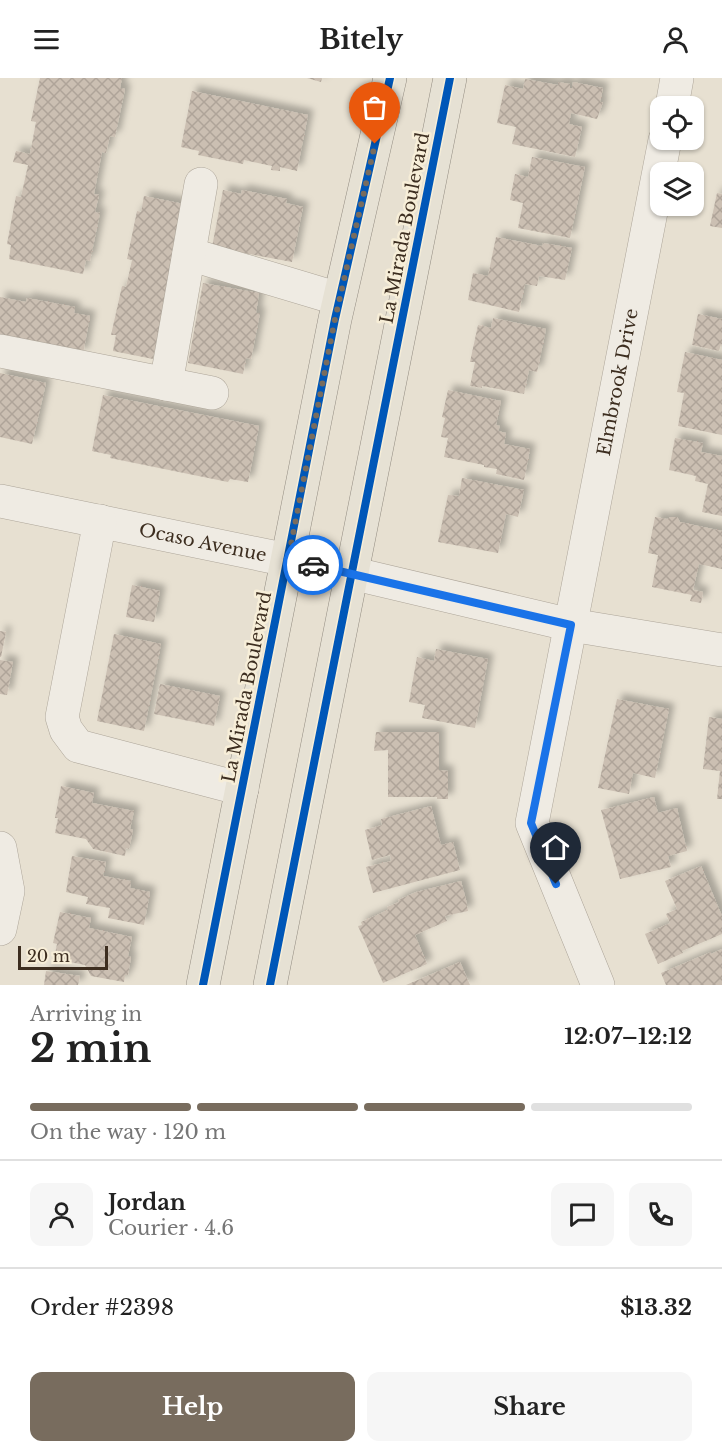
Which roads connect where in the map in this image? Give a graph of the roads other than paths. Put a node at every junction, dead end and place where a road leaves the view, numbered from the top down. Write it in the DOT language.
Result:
graph roads {
  1 [pos="390,78"];
  2 [pos="450,78"];
  3 [pos="677,78"];
  4 [pos="674,96"];
  5 [pos="663,150"];
  6 [pos="201,184"];
  7 [pos="189,254"];
  8 [pos="339,299"];
  9 [pos="0,351"];
  10 [pos="166,384"];
  11 [pos="212,393"];
  12 [pos="0,501"];
  13 [pos="100,521"];
  14 [pos="288,560"];
  15 [pos="351,573"];
  16 [pos="571,625"];
  17 [pos="722,650"];
  18 [pos="242,789"];
  19 [pos="0,848"];
  20 [pos="0,929"];
  21 [pos="203,985"];
  22 [pos="270,985"];
  23 [pos="598,985"];
  1 -- 8 [label="main road, La Mirada Boulevard"];
  2 -- 15 [label="main road, La Mirada Boulevard"];
  3 -- 4 [label="street"];
  5 -- 16 [label="street, Elmbrook Drive"];
  6 -- 7 [label="street"];
  7 -- 8 [label="street"];
  7 -- 10 [label="street"];
  8 -- 14 [label="main road, La Mirada Boulevard"];
  9 -- 10 [label="street"];
  10 -- 11 [label="street"];
  12 -- 13 [label="street, Ocaso Avenue"];
  13 -- 14 [label="street, Ocaso Avenue"];
  13 -- 18 [label="street"];
  14 -- 15 [label="street, Ocaso Avenue"];
  14 -- 18 [label="main road, La Mirada Boulevard"];
  15 -- 16 [label="street, Ocaso Avenue"];
  15 -- 22 [label="main road, La Mirada Boulevard"];
  16 -- 17 [label="street, Ocaso Avenue"];
  16 -- 23 [label="street, Elmbrook Drive"];
  18 -- 21 [label="main road, La Mirada Boulevard"];
  19 -- 20 [label="street"];
}
